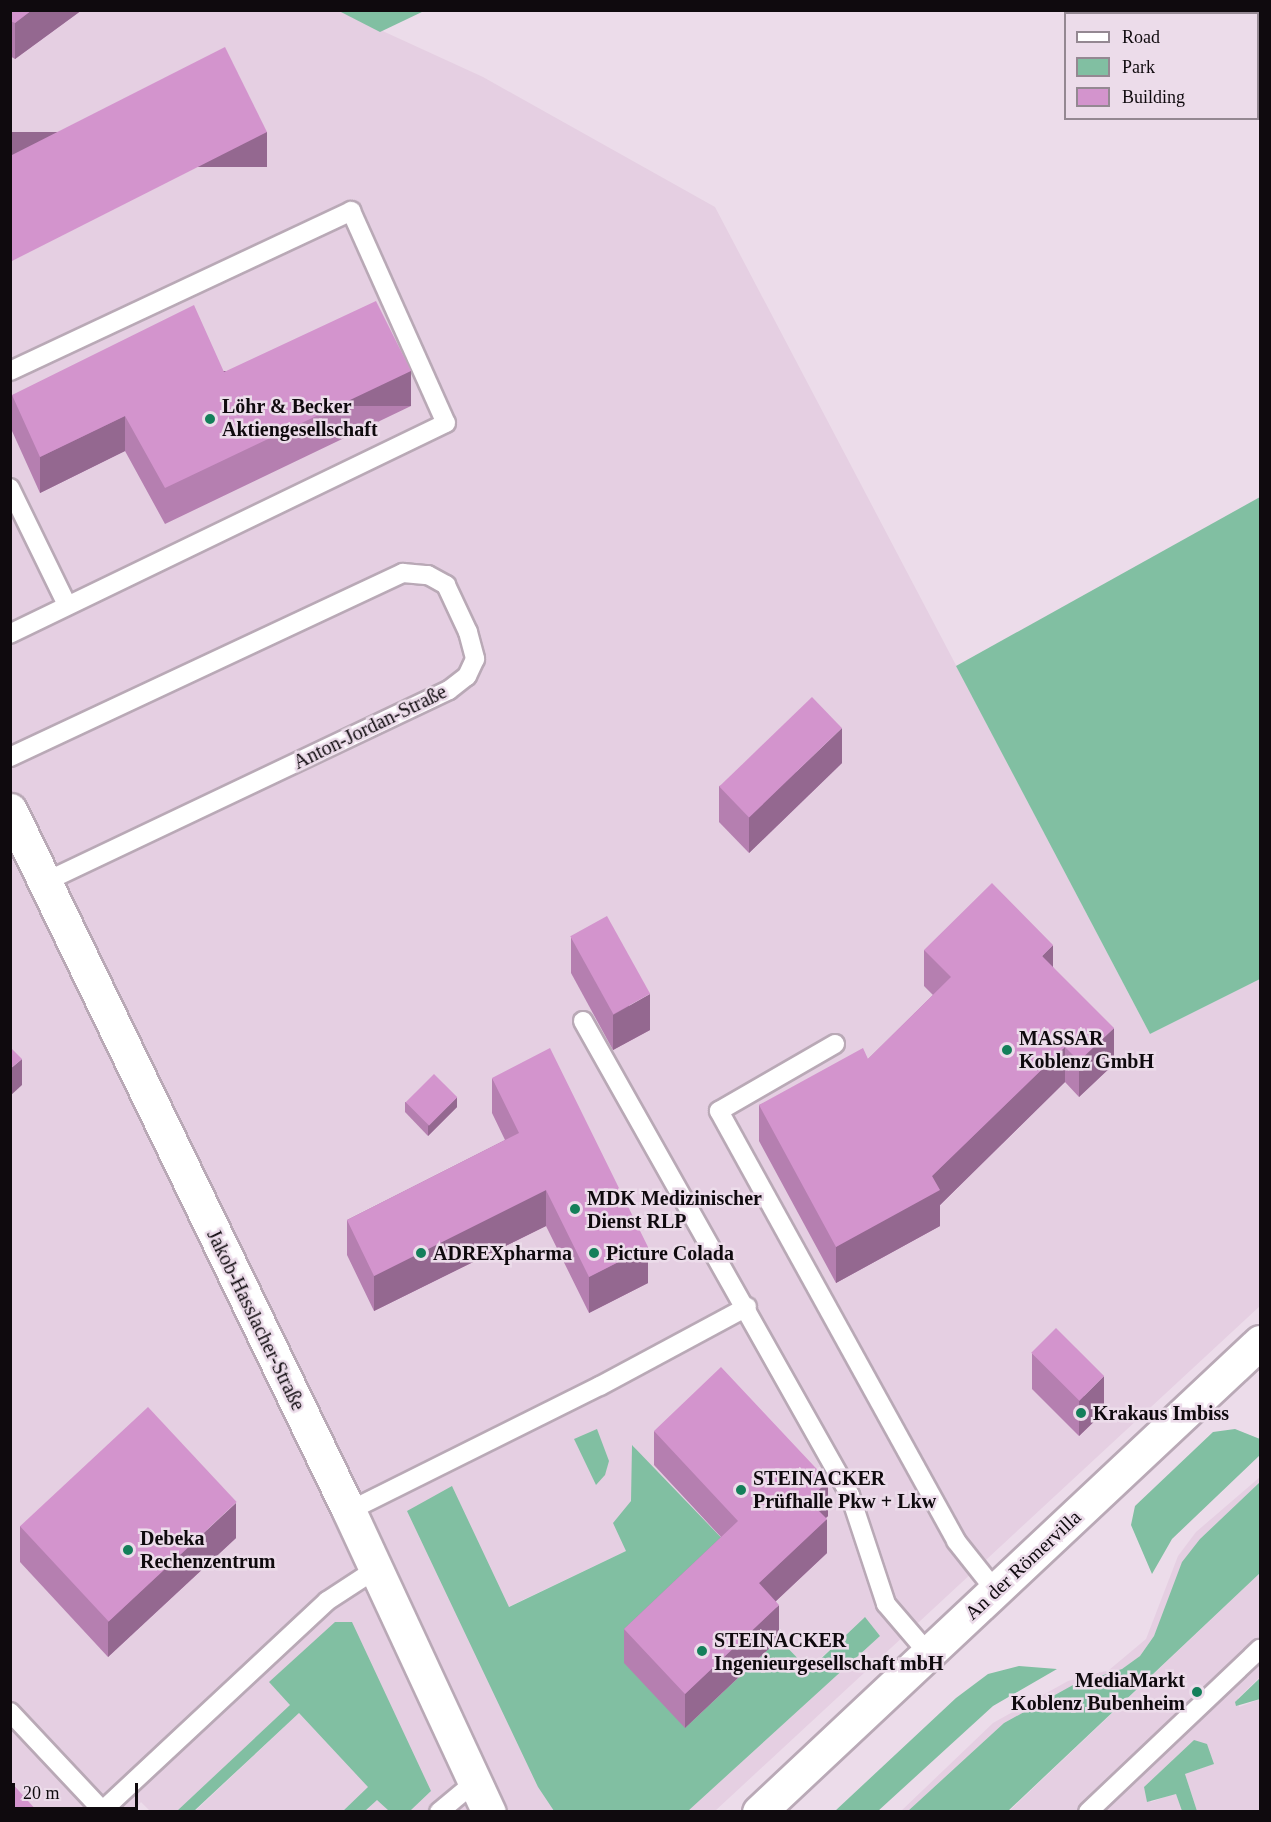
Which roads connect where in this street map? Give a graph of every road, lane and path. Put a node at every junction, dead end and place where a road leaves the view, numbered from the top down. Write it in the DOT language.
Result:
graph roads {
  1 [pos="10,371"];
  2 [pos="10,488"];
  3 [pos="67,605"];
  4 [pos="10,634"];
  5 [pos="10,757"];
  6 [pos="14,825"];
  7 [pos="42,883"];
  8 [pos="583,1021"];
  9 [pos="835,1044"];
  10 [pos="747,1307"];
  11 [pos="1260,1342"];
  12 [pos="350,1511"];
  13 [pos="376,1569"];
  14 [pos="995,1590"];
  15 [pos="1260,1649"];
  16 [pos="928,1653"];
  17 [pos="10,1712"];
  18 [pos="475,1782"];
  19 [pos="103,1811"];
  20 [pos="439,1812"];
  21 [pos="489,1812"];
  22 [pos="759,1812"];
  23 [pos="1088,1812"];
  1 -- 3 [label="lane"];
  2 -- 3 [label="lane"];
  3 -- 4 [label="lane"];
  5 -- 7 [label="lane, Anton-Jordan-Straße"];
  6 -- 7 [label="street, Jakob-Hasslacher-Straße"];
  7 -- 12 [label="street, Jakob-Hasslacher-Straße"];
  8 -- 10 [label="lane"];
  9 -- 14 [label="lane"];
  10 -- 12 [label="lane"];
  10 -- 16 [label="lane"];
  11 -- 14 [label="street, An der Römervilla"];
  12 -- 13 [label="street, Jakob-Hasslacher-Straße"];
  13 -- 18 [label="street, Jakob-Hasslacher-Straße"];
  13 -- 19 [label="lane"];
  14 -- 16 [label="street, An der Römervilla"];
  15 -- 23 [label="lane"];
  16 -- 22 [label="street, An der Römervilla"];
  17 -- 19 [label="lane"];
  18 -- 20 [label="lane"];
  18 -- 21 [label="street, Jakob-Hasslacher-Straße"];
}
